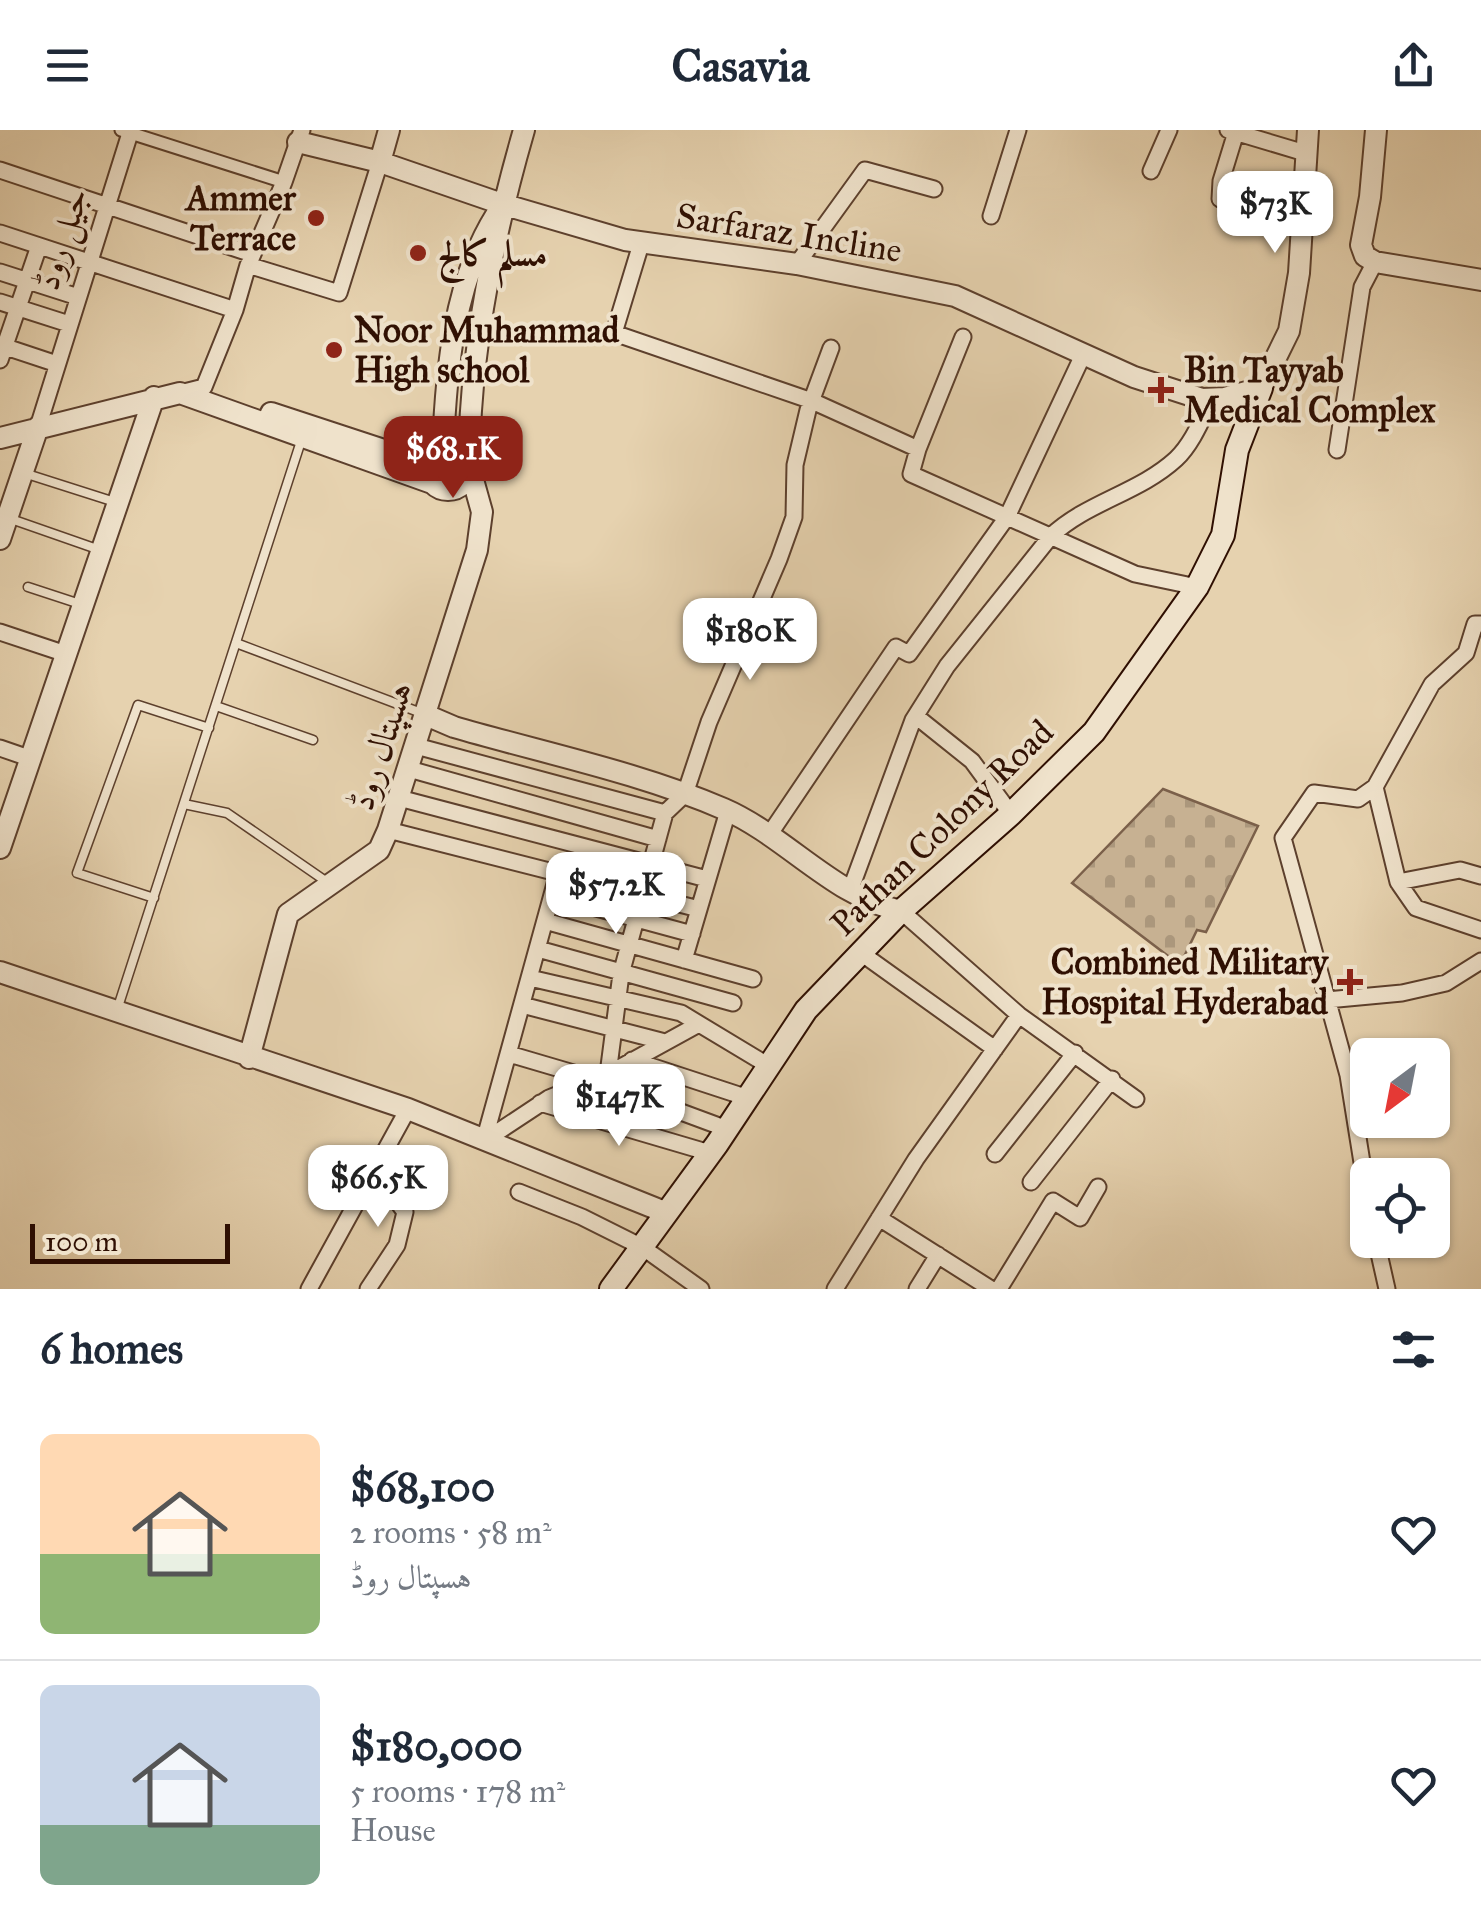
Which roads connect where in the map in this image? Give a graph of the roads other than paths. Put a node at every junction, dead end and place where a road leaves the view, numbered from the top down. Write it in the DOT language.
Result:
graph roads {
  1 [pos="389,130"];
  2 [pos="524,130"];
  3 [pos="1018,130"];
  4 [pos="1169,130"];
  5 [pos="1308,130"];
  6 [pos="1376,130"];
  7 [pos="127,131"];
  8 [pos="1232,131"];
  9 [pos="300,136"];
  10 [pos="1306,152"];
  11 [pos="380,162"];
  12 [pos="0,170"];
  13 [pos="1151,171"];
  14 [pos="284,182"];
  15 [pos="934,189"];
  16 [pos="1220,199"];
  17 [pos="502,204"];
  18 [pos="107,205"];
  19 [pos="991,216"];
  20 [pos="0,234"];
  21 [pos="641,244"];
  22 [pos="39,246"];
  23 [pos="250,259"];
  24 [pos="89,260"];
  25 [pos="1374,262"];
  26 [pos="797,264"];
  27 [pos="0,272"];
  28 [pos="27,280"];
  29 [pos="1481,280"];
  30 [pos="78,297"];
  31 [pos="0,302"];
  32 [pos="18,308"];
  33 [pos="235,310"];
  34 [pos="69,324"];
  35 [pos="963,336"];
  36 [pos="831,348"];
  37 [pos="2,351"];
  38 [pos="1083,355"];
  39 [pos="57,364"];
  40 [pos="204,387"];
  41 [pos="1261,388"];
  42 [pos="180,393"];
  43 [pos="154,397"];
  44 [pos="812,400"];
  45 [pos="1212,400"];
  46 [pos="38,426"];
  47 [pos="0,438"];
  48 [pos="302,438"];
  49 [pos="918,449"];
  50 [pos="1337,450"];
  51 [pos="437,452"];
  52 [pos="470,466"];
  53 [pos="22,472"];
  54 [pos="432,483"];
  55 [pos="453,490"];
  56 [pos="118,503"];
  57 [pos="4,516"];
  58 [pos="1006,517"];
  59 [pos="481,528"];
  60 [pos="1050,536"];
  61 [pos="0,539"];
  62 [pos="102,550"];
  63 [pos="1197,587"];
  64 [pos="28,588"];
  65 [pos="83,605"];
  66 [pos="1481,624"];
  67 [pos="0,632"];
  68 [pos="236,643"];
  69 [pos="66,654"];
  70 [pos="216,706"];
  71 [pos="426,715"];
  72 [pos="917,716"];
  73 [pos="209,728"];
  74 [pos="313,740"];
  75 [pos="416,746"];
  76 [pos="0,748"];
  77 [pos="30,758"];
  78 [pos="408,769"];
  79 [pos="1376,787"];
  80 [pos="685,794"];
  81 [pos="399,798"];
  82 [pos="184,804"];
  83 [pos="7,805"];
  84 [pos="728,811"];
  85 [pos="664,812"];
  86 [pos="1012,814"];
  87 [pos="388,830"];
  88 [pos="769,835"];
  89 [pos="658,838"];
  90 [pos="0,848"];
  91 [pos="650,864"];
  92 [pos="558,873"];
  93 [pos="1481,876"];
  94 [pos="708,879"];
  95 [pos="1398,882"];
  96 [pos="330,884"];
  97 [pos="850,892"];
  98 [pos="642,894"];
  99 [pos="552,896"];
  100 [pos="154,898"];
  101 [pos="699,909"];
  102 [pos="901,912"];
  103 [pos="636,919"];
  104 [pos="545,921"];
  105 [pos="1481,930"];
  106 [pos="692,934"];
  107 [pos="629,944"];
  108 [pos="538,949"];
  109 [pos="861,953"];
  110 [pos="684,960"];
  111 [pos="1481,961"];
  112 [pos="0,972"];
  113 [pos="622,972"];
  114 [pos="530,978"];
  115 [pos="753,979"];
  116 [pos="618,999"];
  117 [pos="1328,1000"];
  118 [pos="733,1003"];
  119 [pos="522,1005"];
  120 [pos="116,1012"];
  121 [pos="1018,1015"];
  122 [pos="699,1024"];
  123 [pos="614,1026"];
  124 [pos="666,1042"];
  125 [pos="995,1049"];
  126 [pos="1075,1053"];
  127 [pos="509,1054"];
  128 [pos="249,1058"];
  129 [pos="632,1060"];
  130 [pos="769,1066"];
  131 [pos="601,1077"];
  132 [pos="1112,1079"];
  133 [pos="577,1086"];
  134 [pos="748,1098"];
  135 [pos="1136,1098"];
  136 [pos="540,1103"];
  137 [pos="408,1109"];
  138 [pos="727,1128"];
  139 [pos="484,1140"];
  140 [pos="710,1153"];
  141 [pos="995,1154"];
  142 [pos="1361,1158"];
  143 [pos="374,1170"];
  144 [pos="1031,1182"];
  145 [pos="1098,1187"];
  146 [pos="519,1192"];
  147 [pos="667,1213"];
  148 [pos="879,1218"];
  149 [pos="642,1246"];
  150 [pos="938,1255"];
  151 [pos="1380,1258"];
  152 [pos="310,1289"];
  153 [pos="368,1289"];
  154 [pos="611,1289"];
  155 [pos="701,1289"];
  156 [pos="835,1289"];
  157 [pos="917,1289"];
  158 [pos="991,1289"];
  159 [pos="999,1289"];
  160 [pos="1387,1289"];
  1 -- 11 [label="street"];
  2 -- 17 [label="street"];
  3 -- 19 [label="street"];
  4 -- 13 [label="street"];
  5 -- 10 [label="street"];
  6 -- 25 [label="street"];
  7 -- 14 [label="street"];
  7 -- 18 [label="street, جیل روڈ"];
  8 -- 10 [label="street"];
  8 -- 16 [label="street"];
  9 -- 11 [label="street, Sarfaraz Incline"];
  9 -- 14 [label="street"];
  10 -- 41 [label="street"];
  11 -- 17 [label="street, Sarfaraz Incline"];
  11 -- 23 [label="street"];
  12 -- 18 [label="street"];
  14 -- 23 [label="street"];
  15 -- 26 [label="street"];
  17 -- 21 [label="street, Sarfaraz Incline"];
  17 -- 51 [label="street"];
  17 -- 52 [label="street, ہسپتال روڈ"];
  18 -- 23 [label="street"];
  18 -- 24 [label="street, جیل روڈ"];
  20 -- 22 [label="street"];
  21 -- 26 [label="street, Sarfaraz Incline"];
  21 -- 44 [label="street"];
  22 -- 24 [label="street"];
  22 -- 28 [label="street"];
  23 -- 33 [label="street"];
  24 -- 30 [label="street, جیل روڈ"];
  24 -- 33 [label="street"];
  25 -- 29 [label="street"];
  25 -- 50 [label="street"];
  26 -- 38 [label="street, Sarfaraz Incline"];
  27 -- 28 [label="street"];
  28 -- 30 [label="street"];
  28 -- 32 [label="street"];
  30 -- 34 [label="street, جیل روڈ"];
  31 -- 32 [label="street"];
  32 -- 34 [label="street"];
  32 -- 37 [label="street"];
  33 -- 40 [label="street"];
  34 -- 39 [label="street, جیل روڈ"];
  35 -- 49 [label="street"];
  36 -- 44 [label="street"];
  37 -- 39 [label="street"];
  38 -- 45 [label="street, Sarfaraz Incline"];
  38 -- 58 [label="street"];
  39 -- 46 [label="street, جیل روڈ"];
  40 -- 42 [label="street"];
  40 -- 51 [label="street"];
  41 -- 45 [label="street"];
  41 -- 63 [label="main road, Pathan Colony Road"];
  42 -- 43 [label="street"];
  42 -- 48 [label="street"];
  43 -- 46 [label="street"];
  43 -- 56 [label="street"];
  44 -- 49 [label="street"];
  44 -- 80 [label="street"];
  45 -- 60 [label="street"];
  46 -- 47 [label="street"];
  46 -- 53 [label="street, جیل روڈ"];
  48 -- 54 [label="street"];
  48 -- 68 [label="lane"];
  49 -- 58 [label="street"];
  51 -- 52 [label="street"];
  51 -- 54 [label="street"];
  52 -- 55 [label="street"];
  52 -- 59 [label="street, ہسپتال روڈ"];
  53 -- 56 [label="lane"];
  53 -- 57 [label="street, جیل روڈ"];
  54 -- 55 [label="street"];
  55 -- 59 [label="street"];
  56 -- 62 [label="street"];
  57 -- 61 [label="street, جیل روڈ"];
  57 -- 62 [label="lane"];
  58 -- 60 [label="street"];
  58 -- 88 [label="street"];
  59 -- 71 [label="street, ہسپتال روڈ"];
  60 -- 63 [label="street"];
  60 -- 72 [label="street"];
  62 -- 65 [label="street"];
  63 -- 86 [label="main road, Pathan Colony Road"];
  64 -- 65 [label="lane"];
  65 -- 69 [label="street"];
  66 -- 79 [label="street"];
  67 -- 69 [label="street"];
  68 -- 70 [label="lane"];
  68 -- 71 [label="lane"];
  69 -- 77 [label="street"];
  70 -- 73 [label="lane"];
  70 -- 74 [label="lane"];
  71 -- 75 [label="street, ہسپتال روڈ"];
  71 -- 80 [label="street"];
  72 -- 86 [label="street"];
  72 -- 97 [label="street"];
  73 -- 82 [label="lane"];
  73 -- 100 [label="lane"];
  75 -- 78 [label="street, ہسپتال روڈ"];
  75 -- 85 [label="street"];
  76 -- 77 [label="street"];
  77 -- 83 [label="street"];
  78 -- 81 [label="street, ہسپتال روڈ"];
  78 -- 89 [label="street"];
  79 -- 95 [label="street"];
  79 -- 117 [label="street"];
  80 -- 84 [label="street"];
  80 -- 85 [label="street"];
  81 -- 87 [label="street, ہسپتال روڈ"];
  81 -- 91 [label="street"];
  82 -- 96 [label="lane"];
  82 -- 100 [label="lane"];
  83 -- 90 [label="street"];
  84 -- 88 [label="street"];
  84 -- 94 [label="street"];
  85 -- 89 [label="street"];
  86 -- 102 [label="main road, Pathan Colony Road"];
  87 -- 92 [label="street"];
  87 -- 96 [label="street, ہسپتال روڈ"];
  88 -- 97 [label="street"];
  89 -- 91 [label="street"];
  91 -- 94 [label="street"];
  91 -- 98 [label="street"];
  92 -- 98 [label="street"];
  92 -- 99 [label="street"];
  93 -- 95 [label="street"];
  94 -- 101 [label="street"];
  95 -- 105 [label="street"];
  96 -- 128 [label="street, ہسپتال روڈ"];
  97 -- 102 [label="street"];
  98 -- 101 [label="street"];
  98 -- 103 [label="street"];
  99 -- 103 [label="street"];
  99 -- 104 [label="street"];
  100 -- 120 [label="lane"];
  101 -- 106 [label="street"];
  102 -- 109 [label="main road, Pathan Colony Road"];
  102 -- 121 [label="street"];
  103 -- 106 [label="street"];
  103 -- 107 [label="street"];
  104 -- 107 [label="street"];
  104 -- 108 [label="street"];
  106 -- 110 [label="street"];
  107 -- 110 [label="street"];
  107 -- 113 [label="street"];
  108 -- 113 [label="street"];
  108 -- 114 [label="street"];
  109 -- 125 [label="street"];
  109 -- 130 [label="main road, Pathan Colony Road"];
  110 -- 115 [label="street"];
  111 -- 117 [label="street"];
  112 -- 120 [label="street"];
  113 -- 116 [label="street"];
  113 -- 118 [label="street"];
  114 -- 116 [label="street"];
  114 -- 119 [label="street"];
  116 -- 122 [label="street"];
  116 -- 123 [label="street"];
  117 -- 142 [label="street"];
  119 -- 123 [label="street"];
  119 -- 127 [label="street"];
  120 -- 128 [label="street"];
  121 -- 125 [label="street"];
  121 -- 126 [label="street"];
  122 -- 124 [label="street"];
  122 -- 130 [label="street"];
  123 -- 124 [label="street"];
  123 -- 131 [label="street"];
  124 -- 129 [label="street"];
  125 -- 148 [label="street"];
  126 -- 132 [label="street"];
  126 -- 141 [label="street"];
  127 -- 131 [label="street"];
  127 -- 139 [label="street"];
  128 -- 137 [label="street"];
  129 -- 131 [label="street"];
  129 -- 134 [label="street"];
  130 -- 134 [label="main road, Pathan Colony Road"];
  131 -- 133 [label="street"];
  132 -- 135 [label="street"];
  132 -- 144 [label="street"];
  133 -- 136 [label="street"];
  133 -- 138 [label="street"];
  134 -- 138 [label="main road, Pathan Colony Road"];
  136 -- 139 [label="street"];
  136 -- 140 [label="street"];
  137 -- 139 [label="street"];
  137 -- 143 [label="street"];
  138 -- 140 [label="main road, Pathan Colony Road"];
  139 -- 147 [label="street"];
  140 -- 147 [label="main road, Pathan Colony Road"];
  143 -- 152 [label="street"];
  143 -- 153 [label="street"];
  145 -- 159 [label="street"];
  146 -- 149 [label="street"];
  147 -- 149 [label="main road, Pathan Colony Road"];
  148 -- 150 [label="street"];
  148 -- 156 [label="street"];
  149 -- 154 [label="main road, Pathan Colony Road"];
  149 -- 155 [label="street"];
  150 -- 157 [label="street"];
  150 -- 158 [label="street"];
  151 -- 160 [label="street"];
}
